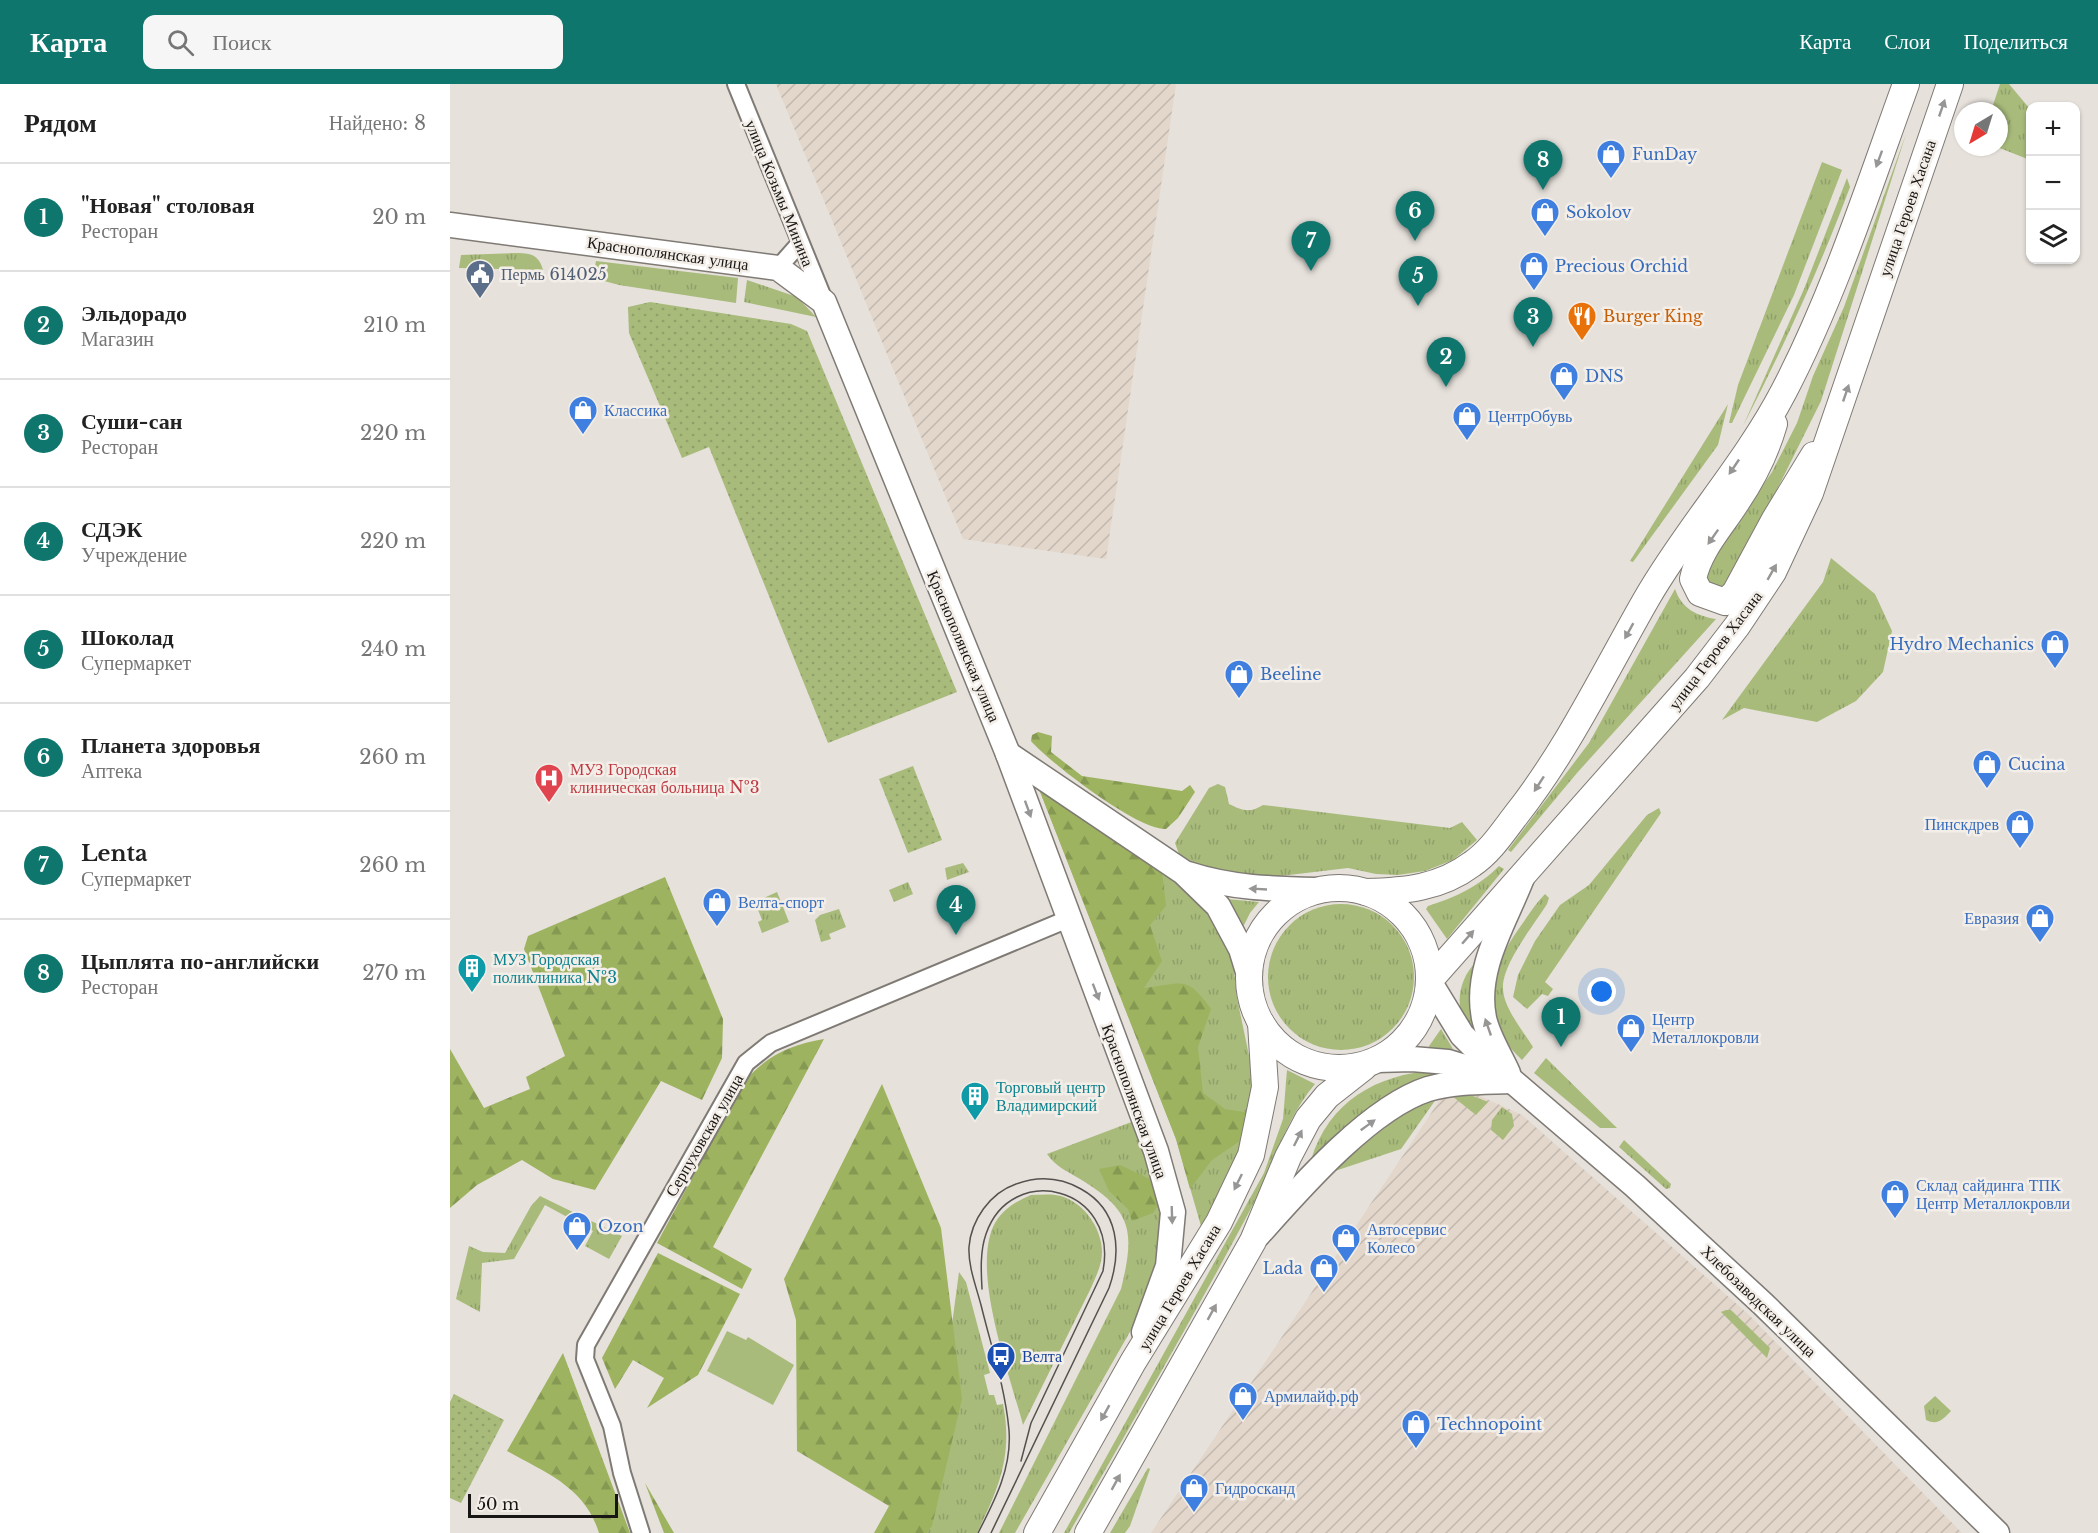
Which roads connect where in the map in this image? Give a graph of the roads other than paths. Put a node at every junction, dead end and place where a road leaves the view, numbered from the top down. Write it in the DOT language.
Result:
graph roads {
  1 [pos="736,84"];
  2 [pos="1905,84"];
  3 [pos="1950,84"];
  4 [pos="450,225"];
  5 [pos="800,243"];
  6 [pos="778,268"];
  7 [pos="824,302"];
  8 [pos="1784,392"];
  9 [pos="1835,423"];
  10 [pos="1008,754"];
  11 [pos="1183,872"];
  12 [pos="1524,873"];
  13 [pos="1317,890"];
  14 [pos="1366,892"];
  15 [pos="1068,919"];
  16 [pos="1249,975"];
  17 [pos="1429,981"];
  18 [pos="1261,1023"];
  19 [pos="1370,1063"];
  20 [pos="1511,1081"];
  21 [pos="1253,1241"];
  22 [pos="1133,1362"];
  23 [pos="642,1533"];
  24 [pos="1037,1533"];
  25 [pos="1088,1533"];
  26 [pos="1997,1533"];
  1 -- 5 [label="street, улица Козьмы Минина"];
  2 -- 8 [label="main road, one-way"];
  9 -- 3 [label="main road, улица Героев Хасана, one-way"];
  4 -- 6 [label="main road, Краснополянская улица"];
  5 -- 6 [label="street"];
  5 -- 7 [label="street, улица Козьмы Минина"];
  6 -- 7 [label="main road, Краснополянская улица"];
  7 -- 10 [label="main road, Краснополянская улица"];
  8 -- 9 [label="main road, one-way"];
  8 -- 14 [label="main road, one-way"];
  12 -- 9 [label="main road, улица Героев Хасана, one-way"];
  10 -- 11 [label="main road"];
  10 -- 15 [label="main road, Краснополянская улица, one-way"];
  13 -- 11 [label="main road, one-way"];
  11 -- 16 [label="main road"];
  17 -- 12 [label="main road, улица Героев Хасана, one-way"];
  20 -- 12 [label="main road, one-way"];
  13 -- 14 [label="main road"];
  13 -- 16 [label="main road"];
  14 -- 17 [label="main road"];
  15 -- 22 [label="main road, Краснополянская улица, one-way"];
  15 -- 23 [label="street, Серпуховская улица"];
  16 -- 18 [label="main road"];
  17 -- 19 [label="main road"];
  17 -- 20 [label="main road, Хлебозаводская улица"];
  18 -- 19 [label="main road"];
  18 -- 22 [label="main road, улица Героев Хасана, one-way"];
  19 -- 20 [label="main road"];
  21 -- 19 [label="main road, one-way"];
  21 -- 20 [label="main road, one-way"];
  20 -- 26 [label="main road, Хлебозаводская улица"];
  25 -- 21 [label="main road, one-way"];
  22 -- 24 [label="main road, улица Героев Хасана, one-way"];
}
